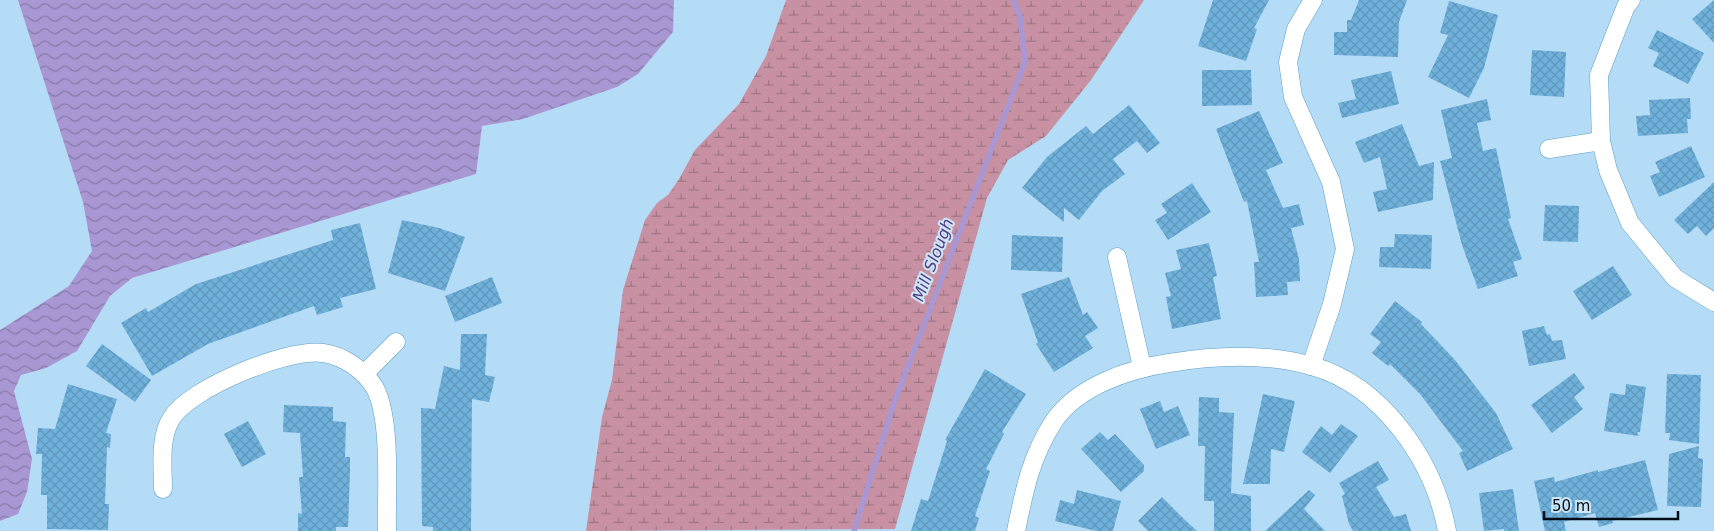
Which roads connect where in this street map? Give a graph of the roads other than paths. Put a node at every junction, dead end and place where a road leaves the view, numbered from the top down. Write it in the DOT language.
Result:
graph roads {
  1 [pos="1313,0"];
  2 [pos="1631,0"];
  3 [pos="1601,141"];
  4 [pos="1549,149"];
  5 [pos="1117,257"];
  6 [pos="1714,302"];
  7 [pos="396,342"];
  8 [pos="1311,366"];
  9 [pos="1142,367"];
  10 [pos="364,374"];
  11 [pos="163,489"];
  12 [pos="387,531"];
  13 [pos="1016,531"];
  14 [pos="1447,531"];
  1 -- 8 [label="street"];
  2 -- 3 [label="street"];
  3 -- 4 [label="street"];
  3 -- 6 [label="street"];
  5 -- 9 [label="street"];
  7 -- 10 [label="street"];
  8 -- 9 [label="street"];
  8 -- 14 [label="street"];
  9 -- 13 [label="street"];
  10 -- 11 [label="street"];
  10 -- 12 [label="street"];
}
